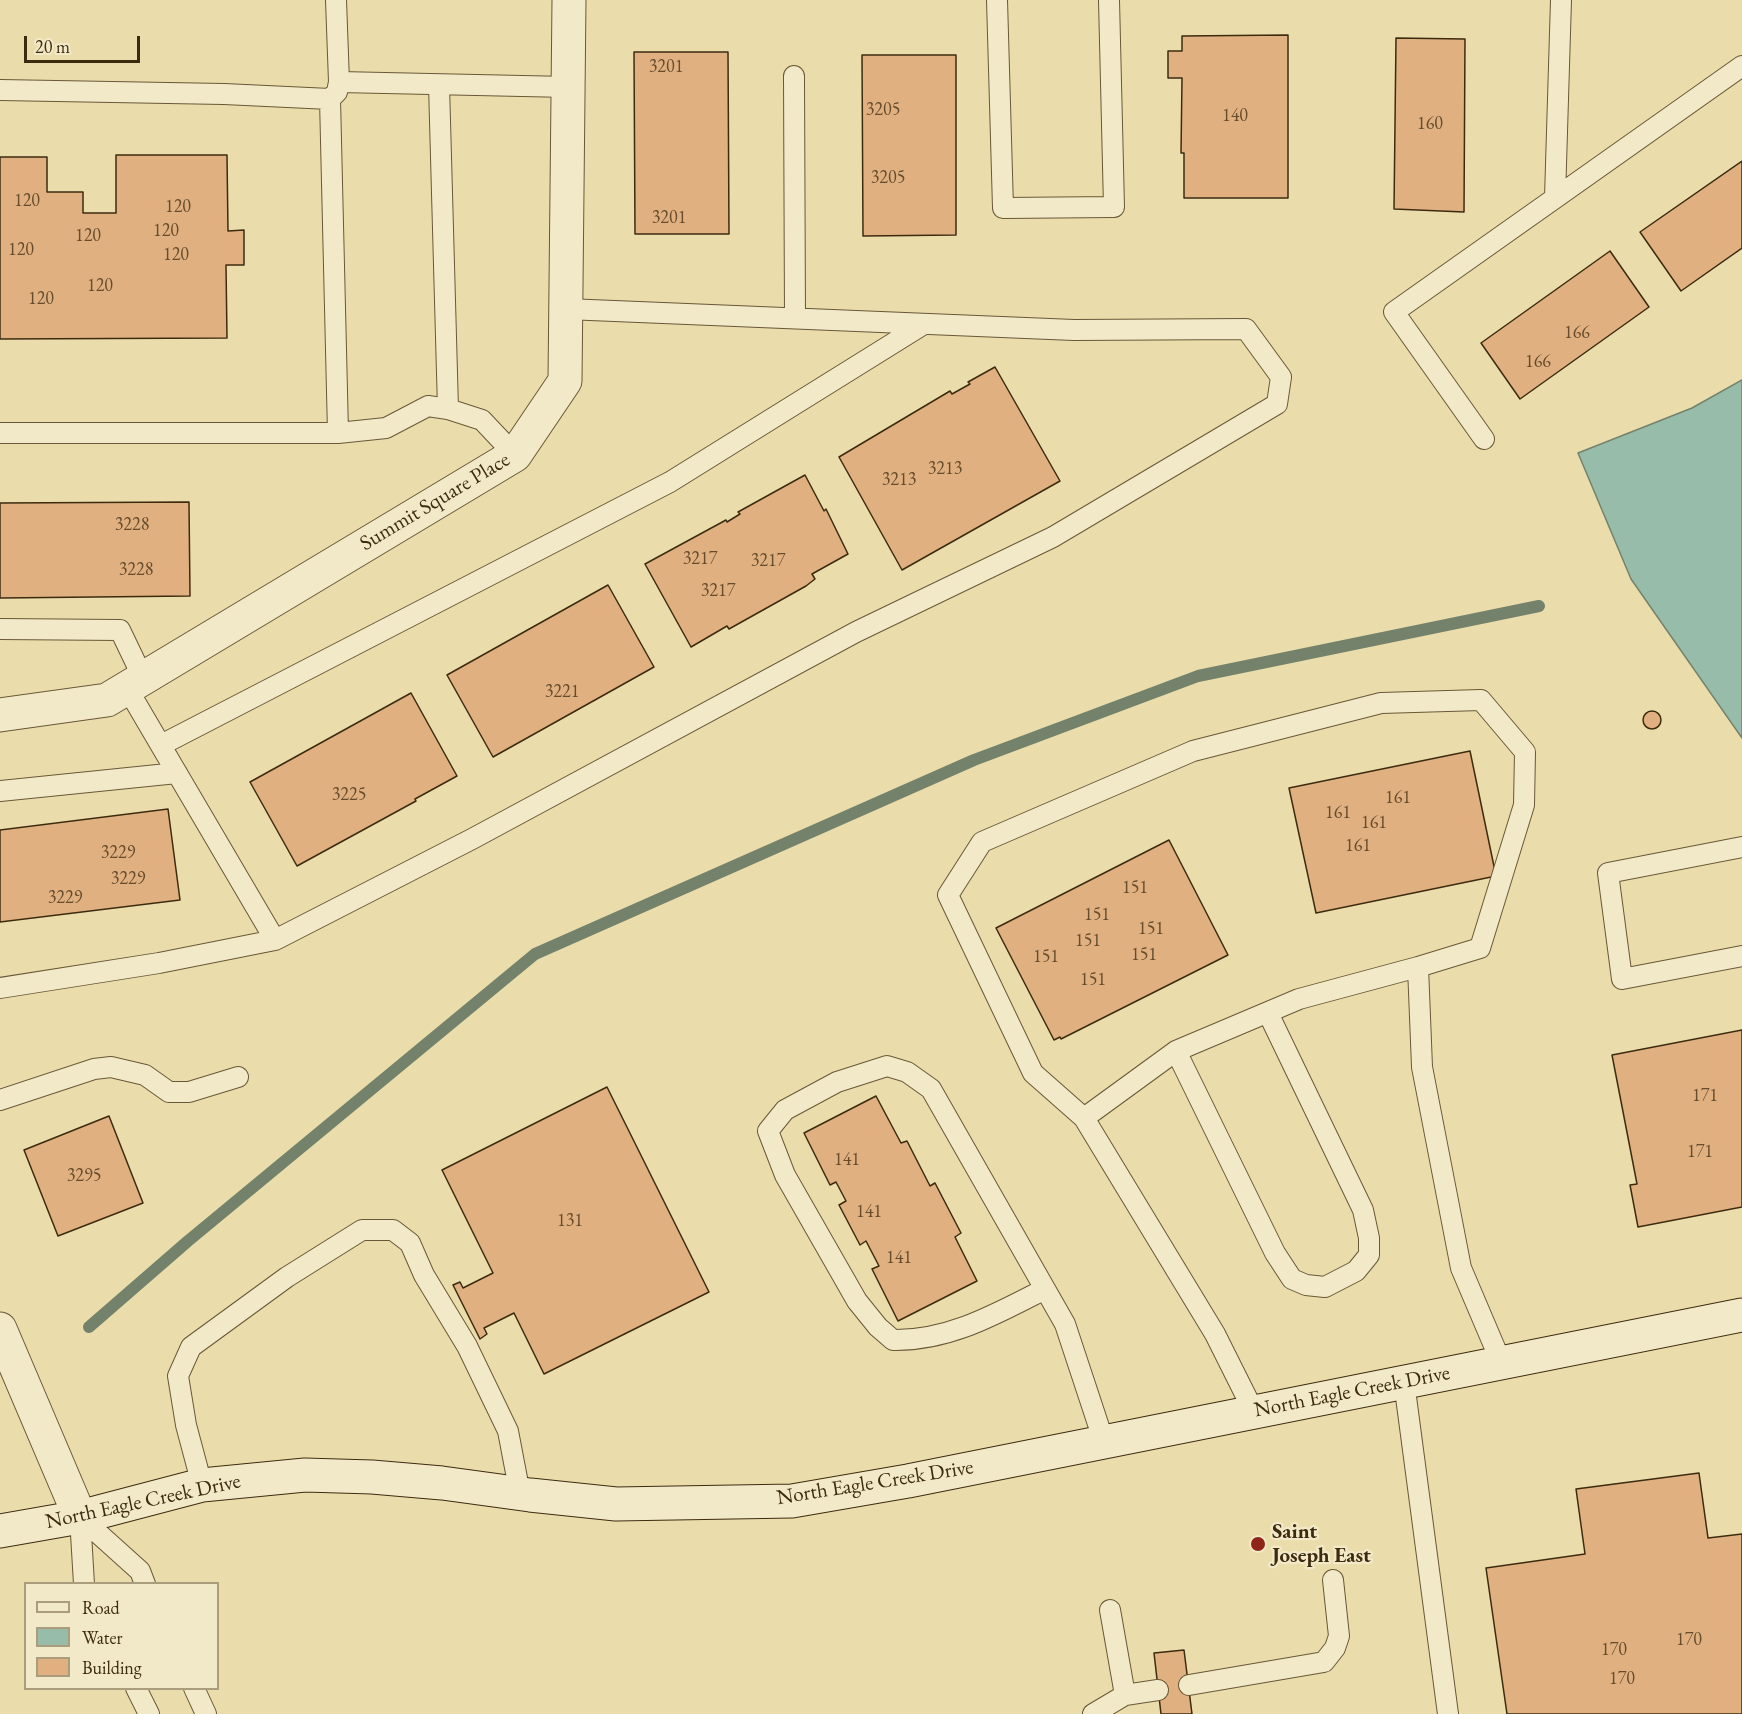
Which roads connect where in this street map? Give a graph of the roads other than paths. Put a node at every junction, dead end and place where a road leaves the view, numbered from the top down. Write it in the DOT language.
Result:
graph roads {
  1 [pos="336,0"];
  2 [pos="569,0"];
  3 [pos="997,0"];
  4 [pos="1109,0"];
  5 [pos="1561,0"];
  6 [pos="1742,66"];
  7 [pos="794,76"];
  8 [pos="440,85"];
  9 [pos="568,87"];
  10 [pos="0,90"];
  11 [pos="335,90"];
  12 [pos="1554,198"];
  13 [pos="566,309"];
  14 [pos="795,318"];
  15 [pos="924,324"];
  16 [pos="448,409"];
  17 [pos="338,433"];
  18 [pos="0,434"];
  19 [pos="1484,439"];
  20 [pos="515,455"];
  21 [pos="0,629"];
  22 [pos="135,683"];
  23 [pos="0,715"];
  24 [pos="161,745"];
  25 [pos="177,773"];
  26 [pos="0,791"];
  27 [pos="1742,847"];
  28 [pos="275,940"];
  29 [pos="1742,956"];
  30 [pos="1418,968"];
  31 [pos="0,988"];
  32 [pos="1268,1013"];
  33 [pos="1176,1051"];
  34 [pos="238,1077"];
  35 [pos="0,1100"];
  36 [pos="1084,1118"];
  37 [pos="1045,1289"];
  38 [pos="1742,1314"];
  39 [pos="0,1329"];
  40 [pos="1501,1362"];
  41 [pos="1404,1382"];
  42 [pos="1254,1412"];
  43 [pos="1104,1442"];
  44 [pos="202,1485"];
  45 [pos="520,1494"];
  46 [pos="80,1517"];
  47 [pos="0,1531"];
  48 [pos="1333,1580"];
  49 [pos="84,1582"];
  50 [pos="144,1582"];
  51 [pos="1110,1610"];
  52 [pos="1189,1685"];
  53 [pos="137,1690"];
  54 [pos="194,1690"];
  55 [pos="1158,1690"];
  56 [pos="1125,1695"];
  57 [pos="150,1714"];
  58 [pos="206,1714"];
  59 [pos="1093,1714"];
  60 [pos="1448,1714"];
  1 -- 11 [label="lane"];
  2 -- 9 [label="street, Summit Square Place"];
  3 -- 4 [label="lane"];
  5 -- 12 [label="lane"];
  6 -- 12 [label="lane"];
  7 -- 14 [label="lane"];
  8 -- 9 [label="lane"];
  8 -- 11 [label="lane"];
  8 -- 16 [label="lane"];
  9 -- 13 [label="street, Summit Square Place"];
  10 -- 11 [label="lane"];
  11 -- 17 [label="lane"];
  12 -- 19 [label="lane"];
  13 -- 14 [label="lane"];
  13 -- 20 [label="street, Summit Square Place"];
  14 -- 15 [label="lane"];
  15 -- 24 [label="lane"];
  15 -- 28 [label="lane"];
  16 -- 17 [label="lane"];
  16 -- 20 [label="lane"];
  17 -- 18 [label="lane"];
  20 -- 22 [label="street, Summit Square Place"];
  21 -- 22 [label="lane"];
  22 -- 23 [label="street, Summit Square Place"];
  22 -- 24 [label="lane"];
  24 -- 25 [label="lane"];
  25 -- 26 [label="lane"];
  25 -- 28 [label="lane"];
  27 -- 29 [label="lane"];
  28 -- 31 [label="lane"];
  30 -- 32 [label="lane"];
  30 -- 36 [label="lane"];
  30 -- 40 [label="lane"];
  32 -- 33 [label="lane"];
  32 -- 33 [label="lane"];
  33 -- 36 [label="lane"];
  34 -- 35 [label="lane"];
  36 -- 42 [label="lane"];
  37 -- 37 [label="lane"];
  37 -- 43 [label="lane"];
  38 -- 40 [label="street, North Eagle Creek Drive"];
  39 -- 46 [label="street"];
  40 -- 41 [label="street, North Eagle Creek Drive"];
  41 -- 42 [label="street, North Eagle Creek Drive"];
  41 -- 60 [label="lane"];
  42 -- 43 [label="street, North Eagle Creek Drive"];
  43 -- 45 [label="street, North Eagle Creek Drive"];
  44 -- 45 [label="street, North Eagle Creek Drive"];
  44 -- 45 [label="lane"];
  44 -- 46 [label="street, North Eagle Creek Drive"];
  46 -- 47 [label="street, North Eagle Creek Drive"];
  46 -- 49 [label="lane"];
  46 -- 50 [label="lane"];
  48 -- 52 [label="lane"];
  51 -- 56 [label="lane"];
  53 -- 57 [label="lane"];
  54 -- 58 [label="lane"];
  55 -- 56 [label="lane"];
  56 -- 59 [label="lane"];
}
